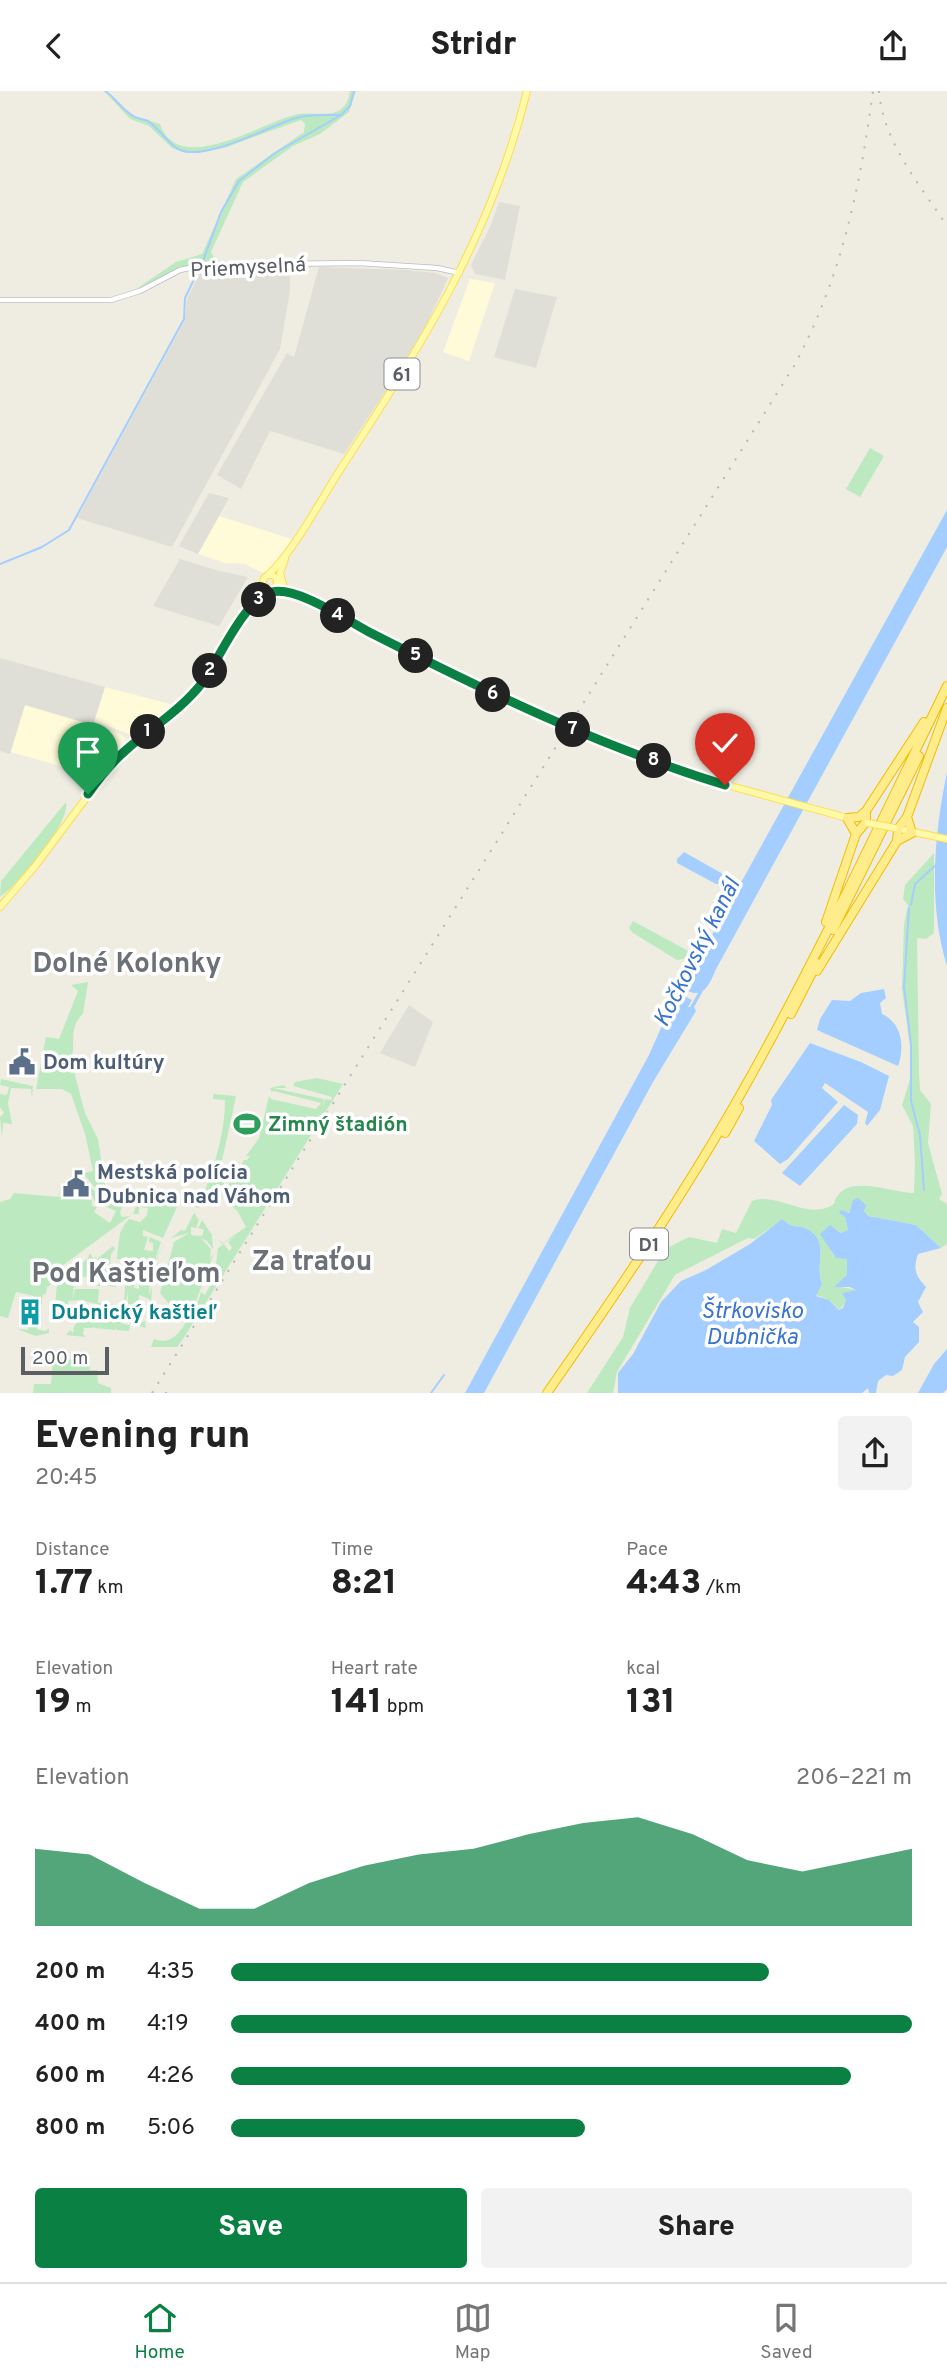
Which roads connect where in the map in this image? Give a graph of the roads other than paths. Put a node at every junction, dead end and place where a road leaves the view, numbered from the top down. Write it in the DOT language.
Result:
graph roads {
  1 [pos="527,91"];
  2 [pos="461,274"];
  3 [pos="0,300"];
  4 [pos="292,544"];
  5 [pos="281,559"];
  6 [pos="268,575"];
  7 [pos="276,580"];
  8 [pos="263,583"];
  9 [pos="270,588"];
  10 [pos="292,593"];
  11 [pos="252,604"];
  12 [pos="947,686"];
  13 [pos="947,699"];
  14 [pos="937,706"];
  15 [pos="947,708"];
  16 [pos="866,811"];
  17 [pos="907,817"];
  18 [pos="847,818"];
  19 [pos="867,822"];
  20 [pos="896,829"];
  21 [pos="914,833"];
  22 [pos="856,834"];
  23 [pos="947,839"];
  24 [pos="897,841"];
  25 [pos="0,907"];
  26 [pos="813,958"];
  27 [pos="803,991"];
  28 [pos="547,1393"];
  29 [pos="554,1393"];
  1 -- 2 [label="main road, 61"];
  2 -- 3 [label="street, Priemyselná"];
  2 -- 4 [label="main road, 61"];
  4 -- 5 [label="main road, 61"];
  4 -- 10 [label="main road"];
  5 -- 6 [label="main road, 61"];
  5 -- 7 [label="main road, 61"];
  6 -- 7 [label="main road"];
  6 -- 8 [label="main road, 61"];
  7 -- 9 [label="main road, 61"];
  7 -- 10 [label="main road"];
  8 -- 9 [label="main road"];
  8 -- 11 [label="main road, 61"];
  9 -- 10 [label="main road"];
  9 -- 11 [label="main road, 61"];
  10 -- 11 [label="main road"];
  10 -- 18 [label="main road, bridge"];
  11 -- 25 [label="main road, 61"];
  12 -- 14 [label="highway, D1"];
  13 -- 27 [label="highway, D1"];
  14 -- 16 [label="highway"];
  14 -- 26 [label="highway, D1"];
  15 -- 17 [label="highway"];
  16 -- 18 [label="highway"];
  16 -- 19 [label="highway"];
  17 -- 20 [label="highway"];
  17 -- 21 [label="highway"];
  18 -- 19 [label="main road"];
  18 -- 22 [label="highway"];
  19 -- 20 [label="main road, bridge"];
  19 -- 22 [label="highway"];
  20 -- 21 [label="main road"];
  20 -- 24 [label="highway"];
  21 -- 23 [label="main road"];
  21 -- 24 [label="highway"];
  22 -- 26 [label="highway"];
  24 -- 27 [label="highway"];
  26 -- 28 [label="highway, D1"];
  27 -- 29 [label="highway, D1"];
}
